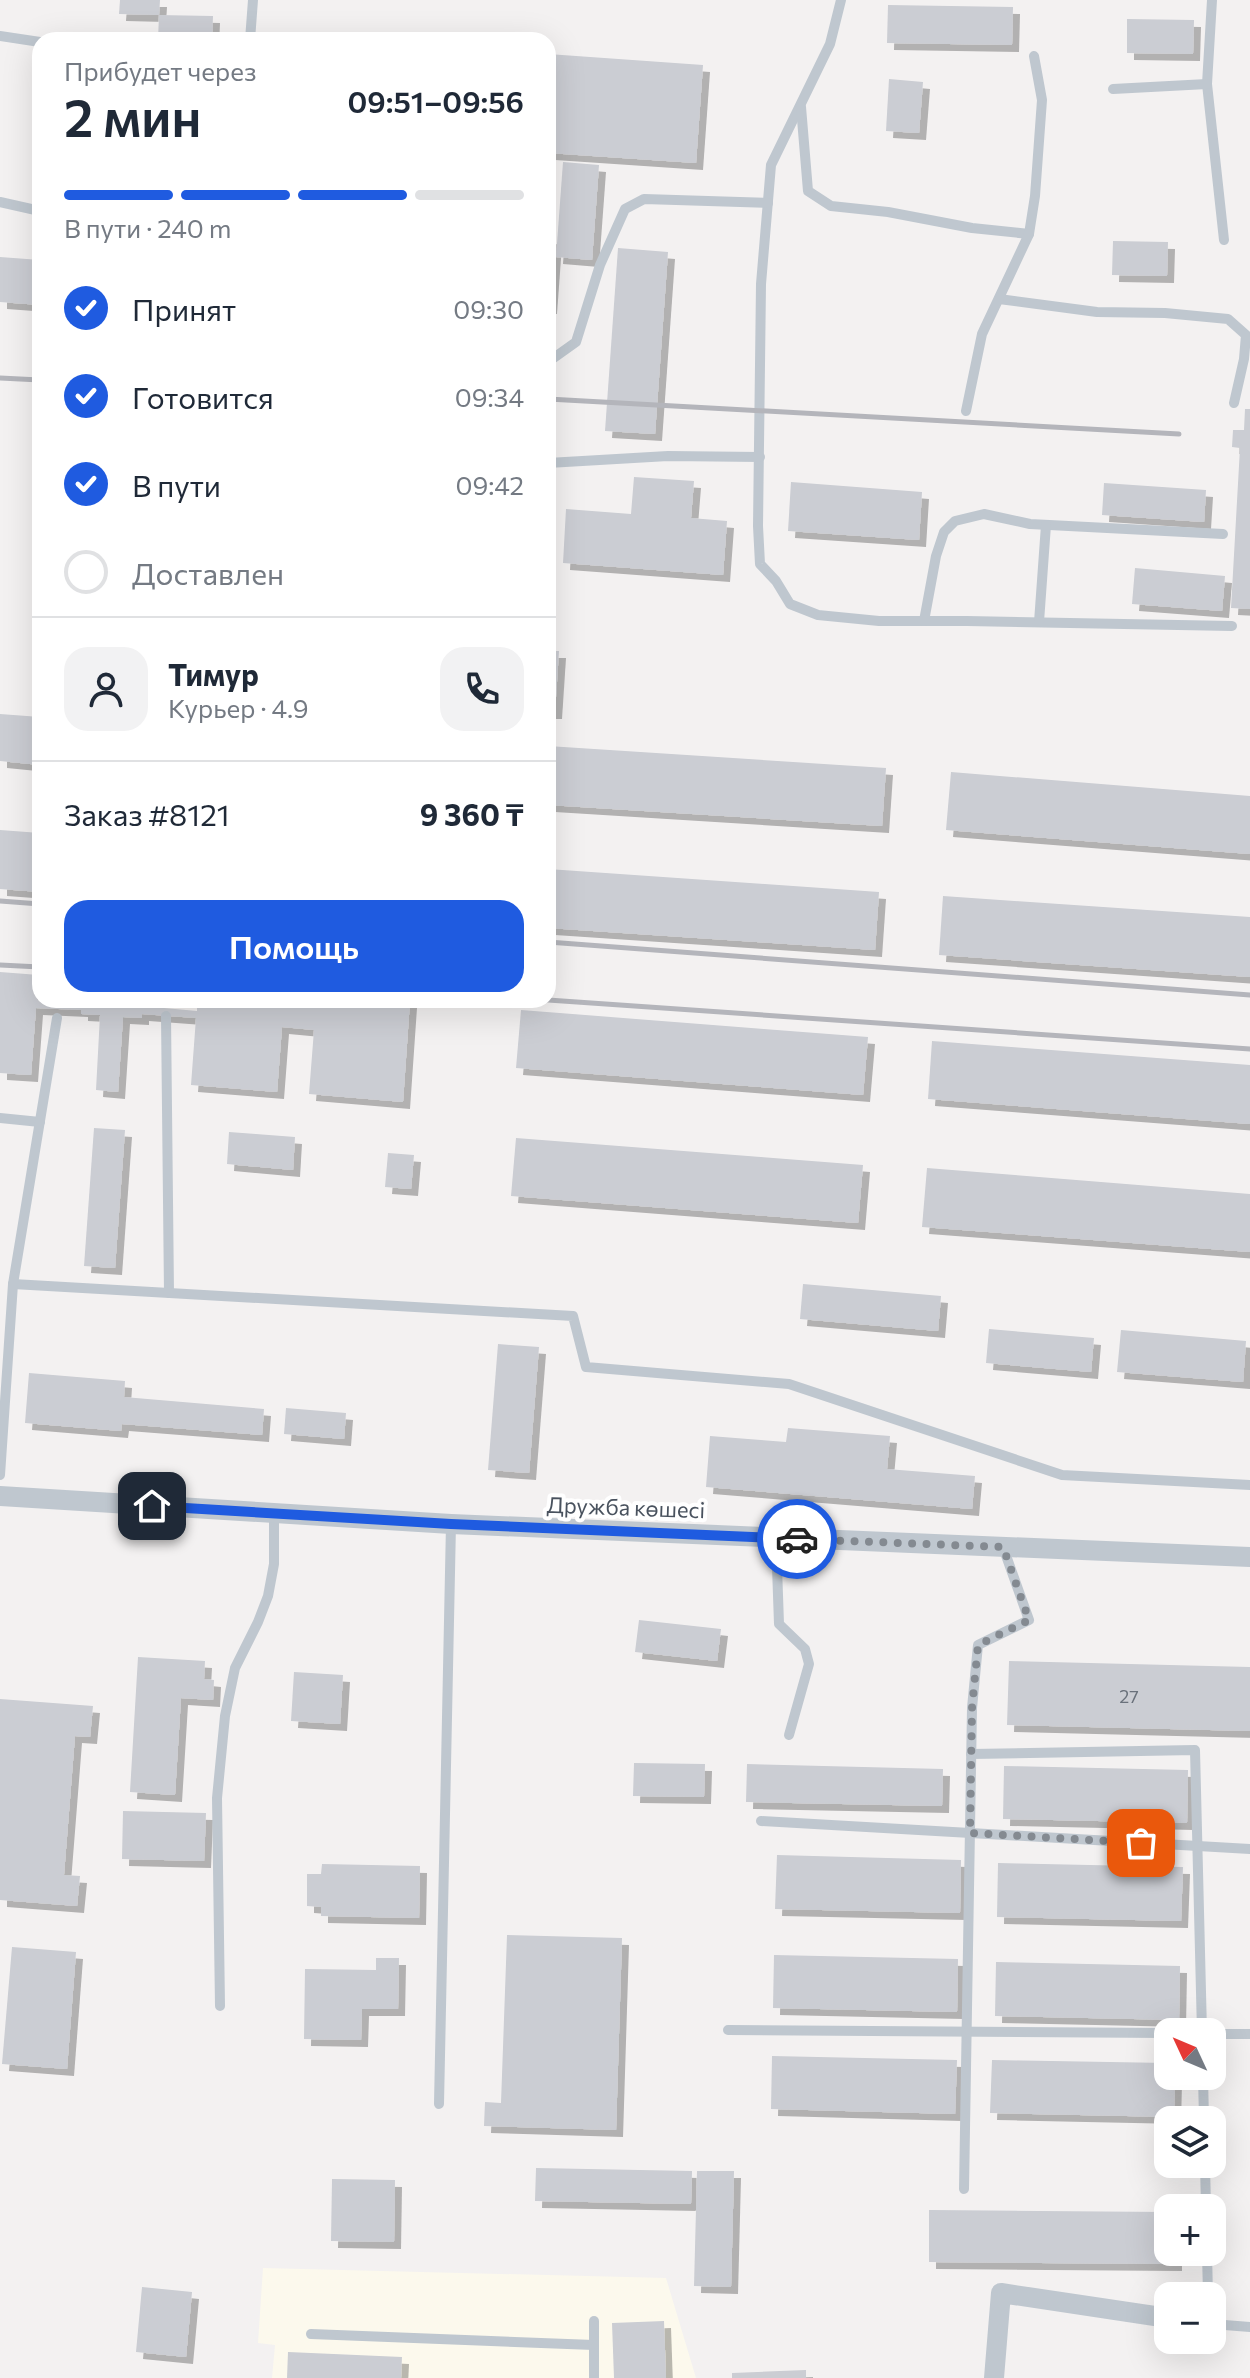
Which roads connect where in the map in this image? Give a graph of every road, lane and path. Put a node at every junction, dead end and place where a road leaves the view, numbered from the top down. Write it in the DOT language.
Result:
graph roads {
  1 [pos="253,0"];
  2 [pos="841,0"];
  3 [pos="1212,0"];
  4 [pos="251,32"];
  5 [pos="0,36"];
  6 [pos="32,41"];
  7 [pos="1034,56"];
  8 [pos="1207,84"];
  9 [pos="1113,89"];
  10 [pos="801,105"];
  11 [pos="0,202"];
  12 [pos="768,203"];
  13 [pos="32,209"];
  14 [pos="1029,234"];
  15 [pos="1224,240"];
  16 [pos="999,299"];
  17 [pos="556,356"];
  18 [pos="1234,403"];
  19 [pos="966,411"];
  20 [pos="760,457"];
  21 [pos="556,463"];
  22 [pos="1046,525"];
  23 [pos="1223,534"];
  24 [pos="924,621"];
  25 [pos="1039,622"];
  26 [pos="1232,626"];
  27 [pos="166,1016"];
  28 [pos="57,1018"];
  29 [pos="0,1118"];
  30 [pos="40,1122"];
  31 [pos="13,1284"];
  32 [pos="169,1293"];
  33 [pos="0,1475"];
  34 [pos="1250,1485"];
  35 [pos="0,1496"];
  36 [pos="274,1513"];
  37 [pos="451,1524"];
  38 [pos="776,1538"];
  39 [pos="1003,1547"];
  40 [pos="1250,1557"];
  41 [pos="789,1735"];
  42 [pos="971,1754"];
  43 [pos="761,1821"];
  44 [pos="970,1833"];
  45 [pos="1198,1847"];
  46 [pos="1250,1849"];
  47 [pos="220,2006"];
  48 [pos="1202,2018"];
  49 [pos="728,2030"];
  50 [pos="967,2032"];
  51 [pos="1154,2033"];
  52 [pos="1226,2034"];
  53 [pos="1250,2034"];
  54 [pos="439,2104"];
  55 [pos="964,2189"];
  56 [pos="1154,2316"];
  57 [pos="594,2321"];
  58 [pos="1226,2325"];
  59 [pos="1250,2327"];
  60 [pos="311,2334"];
  61 [pos="594,2345"];
  62 [pos="594,2378"];
  63 [pos="994,2378"];
  1 -- 4 [label="lane"];
  2 -- 10 [label="lane"];
  3 -- 8 [label="lane"];
  5 -- 6 [label="lane"];
  7 -- 14 [label="lane"];
  8 -- 9 [label="lane"];
  8 -- 15 [label="lane"];
  10 -- 12 [label="lane"];
  10 -- 14 [label="lane"];
  11 -- 13 [label="lane"];
  12 -- 17 [label="lane"];
  12 -- 20 [label="lane"];
  14 -- 16 [label="lane"];
  16 -- 18 [label="lane"];
  16 -- 19 [label="lane"];
  20 -- 21 [label="lane"];
  20 -- 24 [label="lane"];
  22 -- 23 [label="lane"];
  22 -- 24 [label="lane"];
  22 -- 25 [label="lane"];
  24 -- 25 [label="lane"];
  25 -- 26 [label="lane"];
  27 -- 32 [label="lane"];
  28 -- 30 [label="lane"];
  29 -- 30 [label="lane"];
  30 -- 31 [label="lane"];
  31 -- 32 [label="lane"];
  31 -- 33 [label="lane"];
  32 -- 34 [label="lane"];
  35 -- 36 [label="street, Дружба көшесі"];
  36 -- 37 [label="street, Дружба көшесі"];
  36 -- 47 [label="lane"];
  37 -- 38 [label="street, Дружба көшесі"];
  37 -- 54 [label="lane"];
  38 -- 39 [label="street, Дружба көшесі"];
  38 -- 41 [label="lane"];
  39 -- 40 [label="street, Дружба көшесі"];
  39 -- 42 [label="lane"];
  42 -- 44 [label="lane"];
  42 -- 45 [label="lane"];
  43 -- 44 [label="lane"];
  44 -- 45 [label="lane"];
  44 -- 50 [label="lane"];
  45 -- 46 [label="lane"];
  45 -- 48 [label="lane"];
  49 -- 50 [label="lane"];
  50 -- 51 [label="lane"];
  50 -- 55 [label="lane"];
  52 -- 53 [label="lane"];
  56 -- 63 [label="street"];
  57 -- 61 [label="lane"];
  58 -- 59 [label="lane"];
  60 -- 61 [label="lane"];
  61 -- 62 [label="lane"];
}
